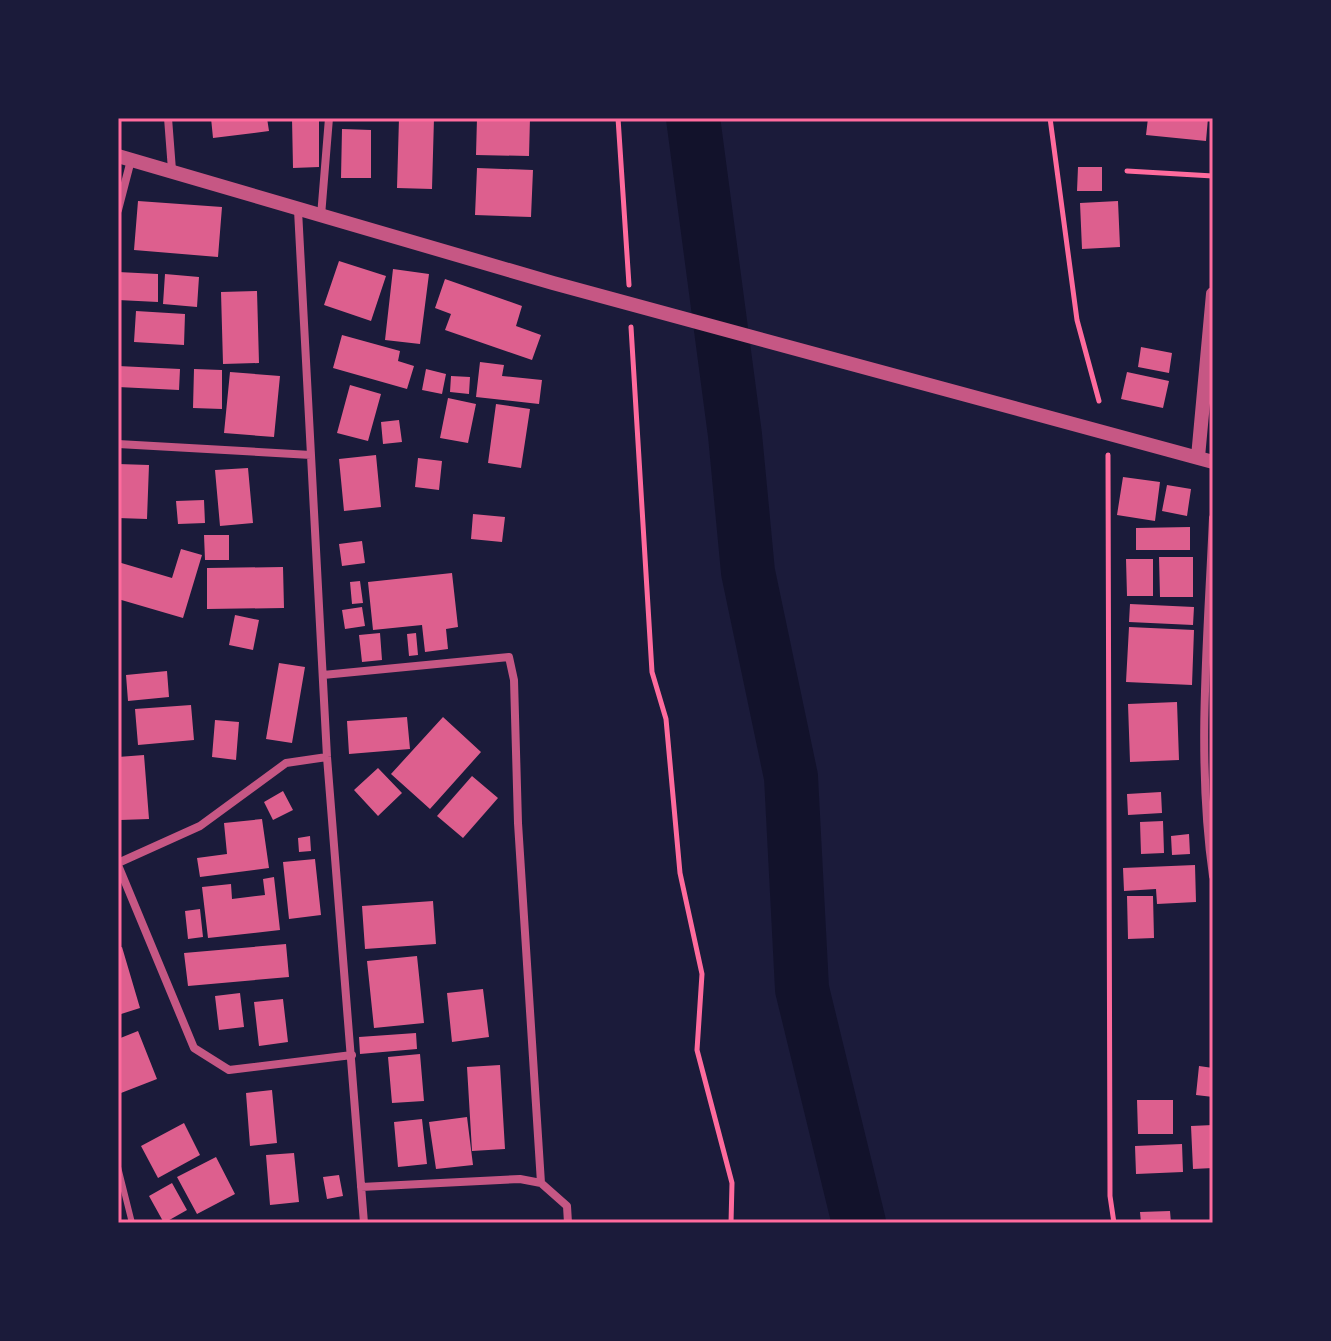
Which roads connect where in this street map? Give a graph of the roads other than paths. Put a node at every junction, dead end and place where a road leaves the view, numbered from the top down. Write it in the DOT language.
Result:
graph roads {
  1 [pos="168,118"];
  2 [pos="329,118"];
  3 [pos="124,158"];
  4 [pos="172,170"];
  5 [pos="118,210"];
  6 [pos="298,210"];
  7 [pos="321,217"];
  8 [pos="1213,294"];
  9 [pos="118,444"];
  10 [pos="311,455"];
  11 [pos="1198,457"];
  12 [pos="1213,462"];
  13 [pos="1213,518"];
  14 [pos="323,675"];
  15 [pos="327,757"];
  16 [pos="118,864"];
  17 [pos="1213,876"];
  18 [pos="352,1055"];
  19 [pos="118,1167"];
  20 [pos="541,1183"];
  21 [pos="361,1187"];
  22 [pos="132,1223"];
  23 [pos="364,1223"];
  24 [pos="568,1223"];
  1 -- 4 [label="street"];
  2 -- 7 [label="street"];
  3 -- 4 [label="street"];
  3 -- 5 [label="street"];
  4 -- 6 [label="street"];
  6 -- 7 [label="street"];
  6 -- 10 [label="street"];
  7 -- 11 [label="street"];
  8 -- 11 [label="street"];
  9 -- 10 [label="street"];
  10 -- 14 [label="street"];
  11 -- 12 [label="street"];
  13 -- 17 [label="street"];
  14 -- 15 [label="street"];
  14 -- 20 [label="street"];
  15 -- 16 [label="street"];
  15 -- 18 [label="street"];
  16 -- 18 [label="street"];
  18 -- 21 [label="street"];
  19 -- 22 [label="lane"];
  20 -- 21 [label="street"];
  20 -- 24 [label="street"];
  21 -- 23 [label="street"];
}
